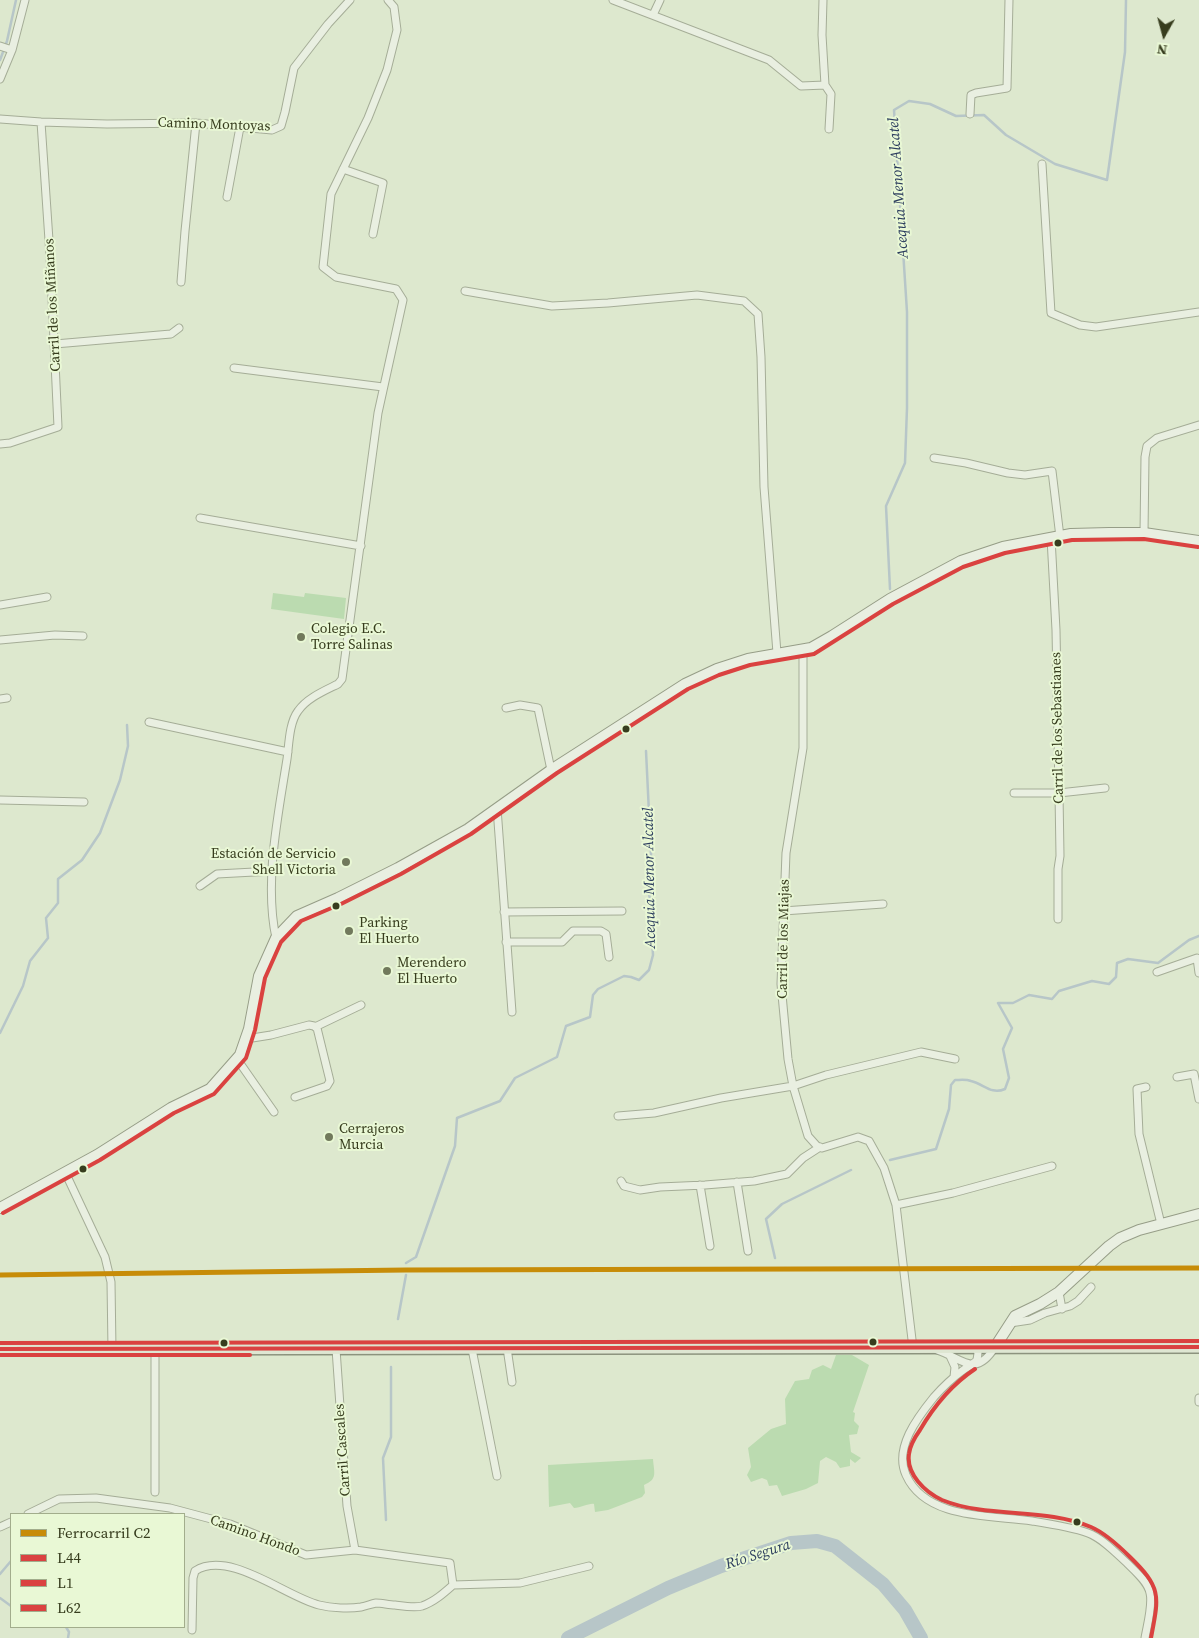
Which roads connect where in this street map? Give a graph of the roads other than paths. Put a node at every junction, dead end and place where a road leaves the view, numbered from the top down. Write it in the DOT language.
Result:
graph roads {
  1 [pos="25,0"];
  2 [pos="350,0"];
  3 [pos="388,0"];
  4 [pos="612,0"];
  5 [pos="660,0"];
  6 [pos="823,0"];
  7 [pos="1009,0"];
  8 [pos="653,15"];
  9 [pos="0,46"];
  10 [pos="12,50"];
  11 [pos="0,79"];
  12 [pos="825,85"];
  13 [pos="970,114"];
  14 [pos="0,119"];
  15 [pos="41,122"];
  16 [pos="196,123"];
  17 [pos="240,127"];
  18 [pos="829,129"];
  19 [pos="1042,164"];
  20 [pos="343,169"];
  21 [pos="227,197"];
  22 [pos="373,234"];
  23 [pos="181,282"];
  24 [pos="465,291"];
  25 [pos="1199,312"];
  26 [pos="179,328"];
  27 [pos="54,344"];
  28 [pos="234,368"];
  29 [pos="383,388"];
  30 [pos="1199,425"];
  31 [pos="0,444"];
  32 [pos="934,458"];
  33 [pos="200,518"];
  34 [pos="1144,534"];
  35 [pos="1056,537"];
  36 [pos="1199,541"];
  37 [pos="360,546"];
  38 [pos="47,597"];
  39 [pos="0,605"];
  40 [pos="83,636"];
  41 [pos="0,640"];
  42 [pos="804,650"];
  43 [pos="778,653"];
  44 [pos="506,708"];
  45 [pos="149,722"];
  46 [pos="288,752"];
  47 [pos="551,770"];
  48 [pos="1105,788"];
  49 [pos="1060,793"];
  50 [pos="1014,794"];
  51 [pos="0,800"];
  52 [pos="84,802"];
  53 [pos="498,808"];
  54 [pos="273,871"];
  55 [pos="200,886"];
  56 [pos="883,904"];
  57 [pos="622,911"];
  58 [pos="783,911"];
  59 [pos="504,912"];
  60 [pos="1058,919"];
  61 [pos="276,938"];
  62 [pos="506,942"];
  63 [pos="609,957"];
  64 [pos="1157,972"];
  65 [pos="1199,973"];
  66 [pos="361,1005"];
  67 [pos="512,1012"];
  68 [pos="316,1027"];
  69 [pos="246,1039"];
  70 [pos="237,1059"];
  71 [pos="955,1059"];
  72 [pos="1196,1072"];
  73 [pos="1177,1077"];
  74 [pos="793,1086"];
  75 [pos="1146,1087"];
  76 [pos="295,1097"];
  77 [pos="1199,1099"];
  78 [pos="274,1112"];
  79 [pos="618,1116"];
  80 [pos="820,1148"];
  81 [pos="1052,1166"];
  82 [pos="65,1172"];
  83 [pos="621,1181"];
  84 [pos="737,1182"];
  85 [pos="700,1186"];
  86 [pos="896,1204"];
  87 [pos="0,1208"];
  88 [pos="1199,1214"];
  89 [pos="1161,1224"];
  90 [pos="710,1246"];
  91 [pos="748,1251"];
  92 [pos="1091,1288"];
  93 [pos="1059,1292"];
  94 [pos="1062,1309"];
  95 [pos="1009,1325"];
  96 [pos="1199,1347"];
  97 [pos="472,1348"];
  98 [pos="507,1348"];
  99 [pos="913,1348"];
  100 [pos="929,1348"];
  101 [pos="976,1348"];
  102 [pos="995,1348"];
  103 [pos="1022,1348"];
  104 [pos="0,1349"];
  105 [pos="112,1349"];
  106 [pos="155,1349"];
  107 [pos="336,1349"];
  108 [pos="950,1355"];
  109 [pos="972,1364"];
  110 [pos="954,1377"];
  111 [pos="512,1382"];
  112 [pos="497,1476"];
  113 [pos="155,1492"];
  114 [pos="30,1513"];
  115 [pos="355,1550"];
  116 [pos="589,1566"];
  117 [pos="453,1585"];
  118 [pos="192,1630"];
  119 [pos="1145,1638"];
  1 -- 10 [label="street"];
  2 -- 17 [label="street, Camino Montoyas"];
  3 -- 20 [label="street"];
  4 -- 8 [label="street"];
  5 -- 8 [label="street"];
  6 -- 12 [label="street"];
  7 -- 13 [label="street"];
  8 -- 12 [label="street"];
  9 -- 10 [label="street"];
  10 -- 11 [label="street"];
  12 -- 18 [label="street"];
  14 -- 15 [label="street, Camino Montoyas"];
  15 -- 16 [label="street, Camino Montoyas"];
  15 -- 27 [label="street, Carril de los Miñanos"];
  16 -- 17 [label="street, Camino Montoyas"];
  16 -- 23 [label="street"];
  17 -- 21 [label="street"];
  19 -- 25 [label="street"];
  20 -- 22 [label="street"];
  20 -- 29 [label="street"];
  24 -- 43 [label="street"];
  26 -- 27 [label="street"];
  27 -- 31 [label="street, Carril de los Miñanos"];
  28 -- 29 [label="street"];
  29 -- 37 [label="street"];
  30 -- 34 [label="street"];
  32 -- 35 [label="street, Carril de los Sebastianes"];
  33 -- 37 [label="street"];
  34 -- 35 [label="main road"];
  34 -- 36 [label="main road"];
  35 -- 42 [label="main road"];
  35 -- 49 [label="street, Carril de los Sebastianes"];
  37 -- 46 [label="street"];
  38 -- 39 [label="street"];
  40 -- 41 [label="street"];
  42 -- 43 [label="main road"];
  42 -- 58 [label="street, Carril de los Miajas"];
  43 -- 47 [label="main road"];
  44 -- 47 [label="street"];
  45 -- 46 [label="street"];
  46 -- 54 [label="street"];
  47 -- 53 [label="main road"];
  48 -- 49 [label="street"];
  49 -- 50 [label="street"];
  49 -- 60 [label="street, Carril de los Sebastianes"];
  51 -- 52 [label="street"];
  53 -- 59 [label="street"];
  53 -- 61 [label="main road"];
  54 -- 55 [label="street"];
  54 -- 61 [label="street"];
  56 -- 58 [label="street"];
  57 -- 59 [label="street"];
  58 -- 74 [label="street, Carril de los Miajas"];
  59 -- 62 [label="street"];
  61 -- 69 [label="main road"];
  62 -- 63 [label="street"];
  62 -- 67 [label="street"];
  64 -- 65 [label="street"];
  66 -- 68 [label="street"];
  68 -- 69 [label="street"];
  68 -- 76 [label="street"];
  69 -- 70 [label="main road"];
  70 -- 78 [label="street"];
  70 -- 82 [label="main road"];
  71 -- 74 [label="street"];
  72 -- 73 [label="street"];
  72 -- 77 [label="street"];
  74 -- 79 [label="street"];
  74 -- 80 [label="street, Carril de los Miajas"];
  75 -- 89 [label="street"];
  80 -- 84 [label="street"];
  80 -- 86 [label="street"];
  81 -- 86 [label="street"];
  82 -- 87 [label="main road"];
  82 -- 105 [label="street"];
  83 -- 85 [label="street"];
  84 -- 85 [label="street"];
  84 -- 91 [label="street"];
  85 -- 90 [label="street"];
  86 -- 99 [label="street"];
  88 -- 89 [label="main road"];
  89 -- 93 [label="main road"];
  92 -- 94 [label="street"];
  93 -- 94 [label="street"];
  93 -- 95 [label="main road"];
  94 -- 95 [label="street"];
  95 -- 102 [label="main road"];
  95 -- 103 [label="main road"];
  96 -- 103 [label="main road"];
  97 -- 98 [label="main road"];
  97 -- 107 [label="main road"];
  97 -- 112 [label="street"];
  98 -- 99 [label="main road"];
  98 -- 111 [label="street"];
  99 -- 100 [label="main road"];
  100 -- 101 [label="main road"];
  100 -- 108 [label="street"];
  101 -- 102 [label="main road"];
  101 -- 109 [label="street"];
  102 -- 103 [label="main road"];
  102 -- 109 [label="street"];
  104 -- 105 [label="main road"];
  105 -- 106 [label="main road"];
  106 -- 107 [label="main road"];
  106 -- 113 [label="street"];
  107 -- 115 [label="street, Carril Cascales"];
  108 -- 109 [label="street"];
  108 -- 110 [label="street"];
  109 -- 110 [label="street"];
  110 -- 119 [label="street"];
  114 -- 115 [label="street, Camino Hondo"];
  115 -- 117 [label="street, Camino Hondo"];
  116 -- 117 [label="street"];
  117 -- 118 [label="street"];
}
